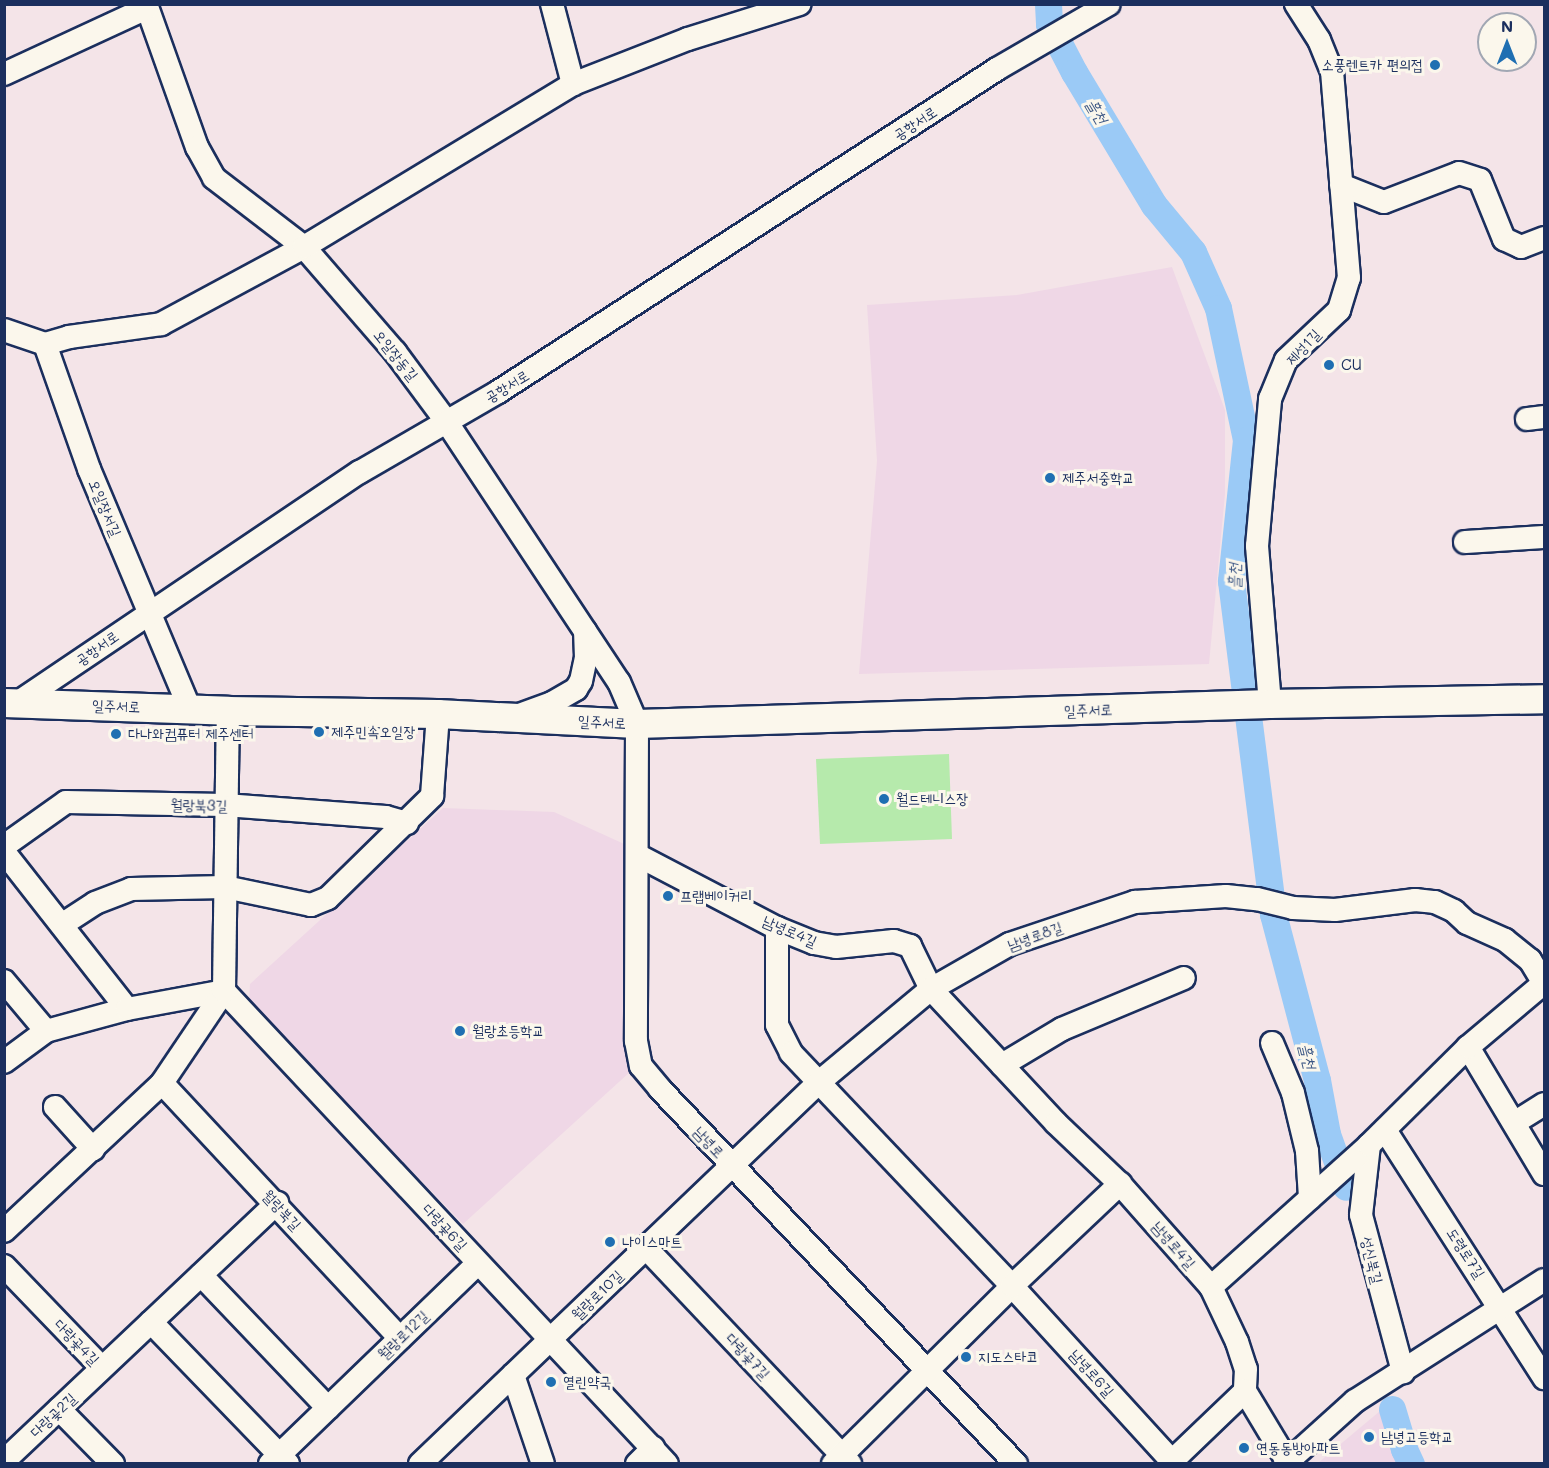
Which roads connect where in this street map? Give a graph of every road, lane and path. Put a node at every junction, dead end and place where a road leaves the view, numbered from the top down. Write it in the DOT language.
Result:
graph roads {
  1 [pos="552,4"];
  2 [pos="800,4"];
  3 [pos="1109,4"];
  4 [pos="1296,4"];
  5 [pos="147,7"];
  6 [pos="4,74"];
  7 [pos="573,84"];
  8 [pos="1341,185"];
  9 [pos="1545,238"];
  10 [pos="304,247"];
  11 [pos="4,330"];
  12 [pos="45,344"];
  13 [pos="446,421"];
  14 [pos="1545,537"];
  15 [pos="1465,542"];
  16 [pos="149,612"];
  17 [pos="584,630"];
  18 [pos="1545,699"];
  19 [pos="1270,704"];
  20 [pos="9,706"];
  21 [pos="190,709"];
  22 [pos="228,711"];
  23 [pos="438,714"];
  24 [pos="510,718"];
  25 [pos="637,724"];
  26 [pos="225,805"];
  27 [pos="407,823"];
  28 [pos="4,846"];
  29 [pos="4,852"];
  30 [pos="639,856"];
  31 [pos="225,887"];
  32 [pos="63,924"];
  33 [pos="777,928"];
  34 [pos="1184,978"];
  35 [pos="4,981"];
  36 [pos="1544,983"];
  37 [pos="931,989"];
  38 [pos="224,991"];
  39 [pos="127,1009"];
  40 [pos="46,1031"];
  41 [pos="1272,1043"];
  42 [pos="1468,1047"];
  43 [pos="4,1062"];
  44 [pos="1002,1065"];
  45 [pos="162,1083"];
  46 [pos="819,1083"];
  47 [pos="1545,1104"];
  48 [pos="55,1107"];
  49 [pos="1514,1123"];
  50 [pos="1377,1138"];
  51 [pos="93,1149"];
  52 [pos="732,1166"];
  53 [pos="1545,1174"];
  54 [pos="1120,1184"];
  55 [pos="1310,1198"];
  56 [pos="277,1203"];
  57 [pos="4,1231"];
  58 [pos="646,1248"];
  59 [pos="478,1263"];
  60 [pos="4,1266"];
  61 [pos="201,1275"];
  62 [pos="1545,1280"];
  63 [pos="1012,1286"];
  64 [pos="1210,1287"];
  65 [pos="1501,1307"];
  66 [pos="151,1322"];
  67 [pos="400,1338"];
  68 [pos="551,1338"];
  69 [pos="102,1368"];
  70 [pos="929,1371"];
  71 [pos="1403,1372"];
  72 [pos="513,1375"];
  73 [pos="1545,1378"];
  74 [pos="1245,1391"];
  75 [pos="328,1407"];
  76 [pos="59,1409"];
  77 [pos="652,1458"];
  78 [pos="279,1460"];
  79 [pos="4,1461"];
  80 [pos="842,1461"];
  81 [pos="1170,1462"];
  82 [pos="1286,1462"];
  83 [pos="113,1464"];
  84 [pos="420,1464"];
  85 [pos="543,1464"];
  86 [pos="1016,1464"];
  1 -- 7 [label="street"];
  2 -- 7 [label="street"];
  3 -- 13 [label="street, 공항서로"];
  4 -- 8 [label="street, 제성1길"];
  5 -- 6 [label="street"];
  5 -- 10 [label="street, 오일장동길"];
  7 -- 10 [label="street"];
  8 -- 9 [label="street"];
  8 -- 19 [label="street, 제성1길"];
  10 -- 12 [label="street"];
  10 -- 13 [label="street, 오일장동길"];
  11 -- 12 [label="street"];
  12 -- 16 [label="street, 오일장서길"];
  13 -- 16 [label="street, 공항서로"];
  13 -- 17 [label="street, 오일장동길"];
  14 -- 15 [label="street"];
  16 -- 20 [label="street, 공항서로"];
  16 -- 21 [label="street, 오일장서길"];
  17 -- 24 [label="street"];
  17 -- 25 [label="street, 오일장동길"];
  18 -- 19 [label="main road"];
  19 -- 25 [label="main road, 일주서로"];
  20 -- 21 [label="main road, 일주서로"];
  21 -- 22 [label="main road, 일주서로"];
  22 -- 23 [label="main road, 일주서로"];
  22 -- 26 [label="street"];
  23 -- 24 [label="main road, 일주서로"];
  23 -- 27 [label="street"];
  24 -- 25 [label="main road, 일주서로"];
  25 -- 30 [label="street, 남녕로"];
  26 -- 27 [label="street, 월랑북3길"];
  26 -- 28 [label="street, 월랑북3길"];
  26 -- 31 [label="street"];
  27 -- 31 [label="street"];
  29 -- 32 [label="street"];
  30 -- 33 [label="street, 남녕로4길"];
  30 -- 52 [label="street, 남녕로"];
  31 -- 32 [label="street"];
  31 -- 38 [label="street"];
  32 -- 39 [label="street"];
  33 -- 37 [label="street, 남녕로4길"];
  33 -- 46 [label="street"];
  34 -- 44 [label="street"];
  35 -- 40 [label="street"];
  36 -- 37 [label="street, 남녕로8길"];
  36 -- 42 [label="street"];
  37 -- 44 [label="street, 남녕로4길"];
  37 -- 46 [label="street, 남녕로8길"];
  38 -- 39 [label="street"];
  38 -- 45 [label="street"];
  38 -- 59 [label="street, 다랑곶6길"];
  39 -- 40 [label="street"];
  40 -- 43 [label="street"];
  41 -- 55 [label="street"];
  42 -- 49 [label="street"];
  42 -- 50 [label="street"];
  44 -- 54 [label="street, 남녕로4길"];
  45 -- 51 [label="street"];
  45 -- 56 [label="street, 월랑북길"];
  46 -- 52 [label="street, 남녕로8길"];
  46 -- 63 [label="street, 남녕로6길"];
  47 -- 49 [label="street"];
  48 -- 51 [label="street"];
  49 -- 53 [label="street"];
  50 -- 55 [label="street"];
  50 -- 65 [label="street, 도령로7길"];
  50 -- 71 [label="street, 성신북길"];
  51 -- 57 [label="street"];
  52 -- 58 [label="street, 월랑로10길"];
  52 -- 70 [label="street, 남녕로"];
  54 -- 63 [label="street"];
  54 -- 64 [label="street, 남녕로4길"];
  55 -- 64 [label="street"];
  56 -- 61 [label="street, 다랑곶4길"];
  56 -- 67 [label="street, 월랑북길"];
  58 -- 68 [label="street, 월랑로10길"];
  58 -- 80 [label="street, 다랑곶7길"];
  59 -- 67 [label="street, 월랑로12길"];
  59 -- 68 [label="street, 다랑곶6길"];
  60 -- 69 [label="street, 다랑곶4길"];
  61 -- 66 [label="street, 다랑곶4길"];
  61 -- 75 [label="street"];
  62 -- 65 [label="street"];
  63 -- 70 [label="street"];
  63 -- 81 [label="street, 남녕로6길"];
  64 -- 74 [label="street, 남녕로4길"];
  65 -- 71 [label="street"];
  65 -- 73 [label="street, 도령로7길"];
  66 -- 69 [label="street, 다랑곶4길"];
  66 -- 78 [label="street"];
  67 -- 75 [label="street, 월랑로12길"];
  68 -- 72 [label="street, 월랑로10길"];
  68 -- 77 [label="street, 다랑곶6길"];
  69 -- 76 [label="street, 다랑곶2길"];
  70 -- 80 [label="street"];
  70 -- 86 [label="street, 남녕로"];
  71 -- 82 [label="street"];
  72 -- 84 [label="street, 월랑로10길"];
  72 -- 85 [label="street"];
  74 -- 81 [label="street"];
  74 -- 82 [label="street, 남녕로4길"];
  75 -- 78 [label="street, 월랑로12길"];
  76 -- 79 [label="street, 다랑곶2길"];
  76 -- 83 [label="street"];
}
